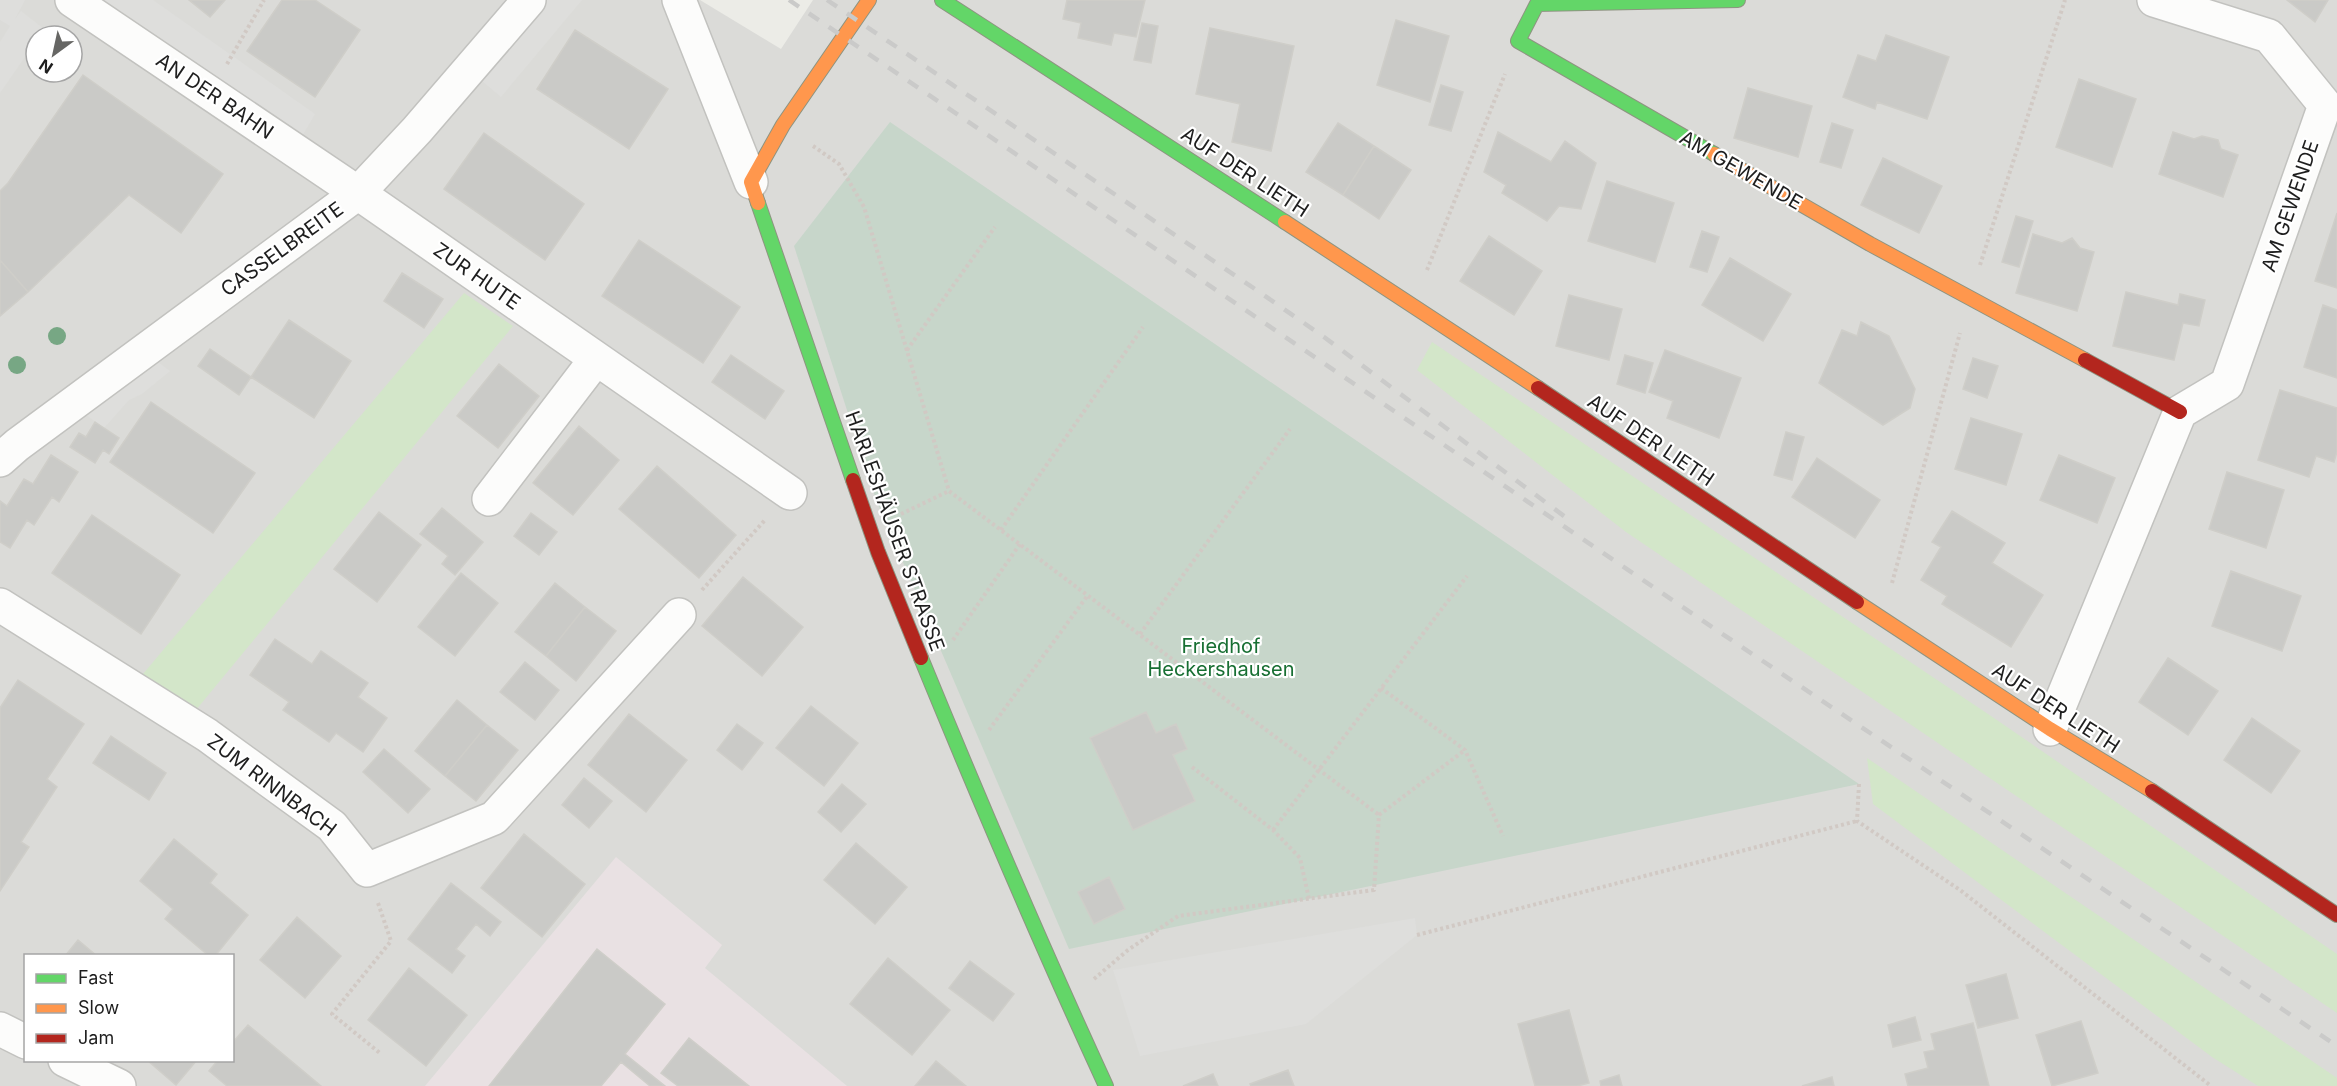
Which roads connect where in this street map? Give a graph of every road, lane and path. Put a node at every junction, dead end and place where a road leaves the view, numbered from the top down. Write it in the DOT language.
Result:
graph roads {
  1 [pos="72,0"];
  2 [pos="264,0"];
  3 [pos="529,0"];
  4 [pos="679,0"];
  5 [pos="869,0"];
  6 [pos="942,0"];
  7 [pos="1738,0"];
  8 [pos="2154,0"];
  9 [pos="1518,41"];
  10 [pos="210,93"];
  11 [pos="783,125"];
  12 [pos="751,182"];
  13 [pos="358,193"];
  14 [pos="995,227"];
  15 [pos="1413,304"];
  16 [pos="1143,327"];
  17 [pos="907,350"];
  18 [pos="596,359"];
  19 [pos="2180,412"];
  20 [pos="1290,429"];
  21 [pos="0,460"];
  22 [pos="949,491"];
  23 [pos="790,493"];
  24 [pos="489,499"];
  25 [pos="870,529"];
  26 [pos="1001,530"];
  27 [pos="1020,544"];
  28 [pos="1467,576"];
  29 [pos="1088,595"];
  30 [pos="0,605"];
  31 [pos="680,615"];
  32 [pos="1140,634"];
  33 [pos="952,642"];
  34 [pos="1381,688"];
  35 [pos="2050,729"];
  36 [pos="988,731"];
  37 [pos="1465,750"];
  38 [pos="1192,767"];
  39 [pos="1319,769"];
  40 [pos="1859,784"];
  41 [pos="1379,815"];
  42 [pos="1857,821"];
  43 [pos="1273,830"];
  44 [pos="1503,836"];
  45 [pos="367,870"];
  46 [pos="1309,899"];
  47 [pos="2337,915"];
  48 [pos="1417,935"];
  49 [pos="1066,1002"];
  50 [pos="0,1029"];
  51 [pos="24,1041"];
  52 [pos="381,1054"];
  53 [pos="69,1062"];
  54 [pos="119,1086"];
  55 [pos="1106,1086"];
  56 [pos="2211,1086"];
  1 -- 10 [label="street, AN DER BAHN"];
  2 -- 10 [label="path"];
  3 -- 13 [label="street, CASSELBREITE"];
  4 -- 12 [label="street"];
  5 -- 11 [label="street"];
  6 -- 15 [label="street, AUF DER LIETH"];
  7 -- 9 [label="street"];
  8 -- 19 [label="street, AM GEWENDE"];
  9 -- 15 [label="path"];
  9 -- 19 [label="street, AM GEWENDE"];
  10 -- 13 [label="street, AN DER BAHN"];
  11 -- 12 [label="street"];
  11 -- 17 [label="path"];
  12 -- 25 [label="street, HARLESHÄUSER STRASSE"];
  13 -- 18 [label="street, ZUR HUTE"];
  13 -- 21 [label="street, CASSELBREITE"];
  14 -- 17 [label="path"];
  15 -- 35 [label="street, AUF DER LIETH"];
  16 -- 26 [label="path"];
  17 -- 22 [label="path"];
  18 -- 23 [label="street, ZUR HUTE"];
  18 -- 24 [label="street"];
  19 -- 35 [label="street"];
  20 -- 32 [label="path"];
  22 -- 25 [label="path"];
  22 -- 26 [label="path"];
  23 -- 31 [label="path"];
  25 -- 49 [label="street, HARLESHÄUSER STRASSE"];
  26 -- 27 [label="path"];
  27 -- 29 [label="path"];
  27 -- 33 [label="path"];
  28 -- 34 [label="path"];
  29 -- 32 [label="path"];
  29 -- 36 [label="path"];
  30 -- 45 [label="street, ZUM RINNBACH"];
  31 -- 45 [label="street"];
  32 -- 39 [label="path"];
  34 -- 37 [label="path"];
  34 -- 39 [label="path"];
  35 -- 47 [label="street, AUF DER LIETH"];
  37 -- 41 [label="path"];
  37 -- 44 [label="path"];
  38 -- 43 [label="path"];
  39 -- 41 [label="path"];
  39 -- 43 [label="path"];
  40 -- 42 [label="path"];
  41 -- 46 [label="path"];
  42 -- 48 [label="path"];
  42 -- 56 [label="path"];
  43 -- 46 [label="path"];
  45 -- 52 [label="path"];
  46 -- 49 [label="path"];
  49 -- 55 [label="street, HARLESHÄUSER STRASSE"];
  50 -- 51 [label="street"];
  53 -- 54 [label="street"];
}
